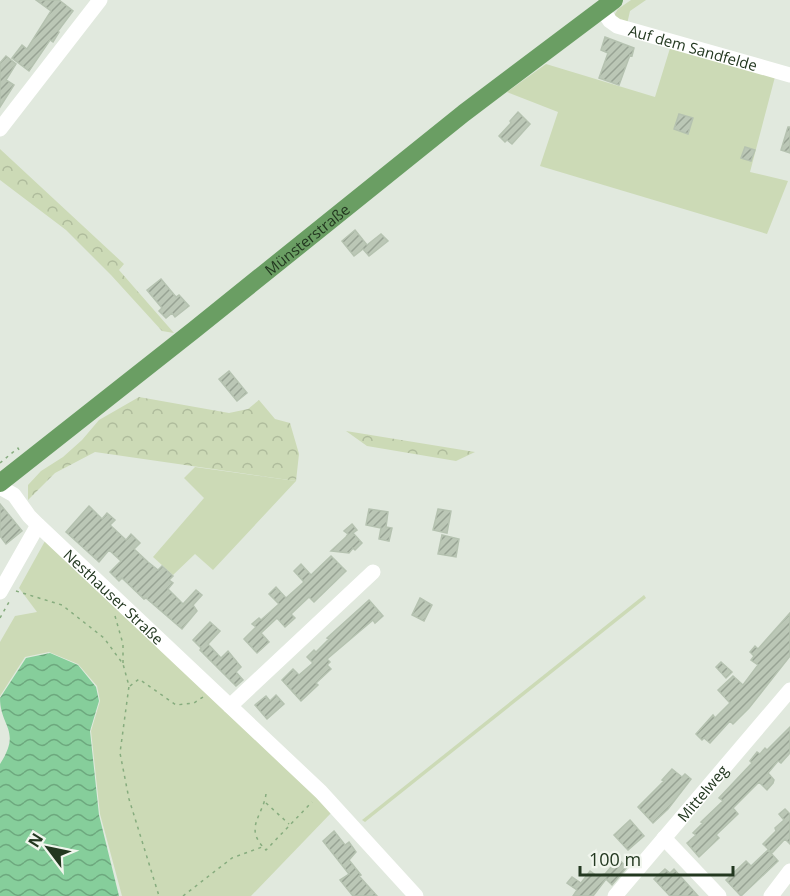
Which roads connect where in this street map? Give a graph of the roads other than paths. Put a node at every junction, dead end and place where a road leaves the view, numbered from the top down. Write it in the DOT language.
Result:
graph roads {
  1 [pos="100,0"];
  2 [pos="608,5"];
  3 [pos="790,75"];
  4 [pos="0,129"];
  5 [pos="0,485"];
  6 [pos="38,525"];
  7 [pos="373,572"];
  8 [pos="9,594"];
  9 [pos="790,690"];
  10 [pos="230,706"];
  11 [pos="664,838"];
  12 [pos="790,871"];
  13 [pos="416,896"];
  14 [pos="615,896"];
  15 [pos="718,896"];
  16 [pos="771,896"];
  1 -- 4 [label="street"];
  2 -- 3 [label="street, Auf dem Sandfelde"];
  2 -- 5 [label="main road, Münsterstraße"];
  5 -- 6 [label="street, Nesthauser Straße"];
  6 -- 8 [label="street"];
  6 -- 10 [label="street, Nesthauser Straße"];
  7 -- 10 [label="street"];
  9 -- 11 [label="street, Mittelweg"];
  10 -- 13 [label="street, Nesthauser Straße"];
  11 -- 14 [label="street, Mittelweg"];
  11 -- 15 [label="street"];
  12 -- 16 [label="street"];
}
